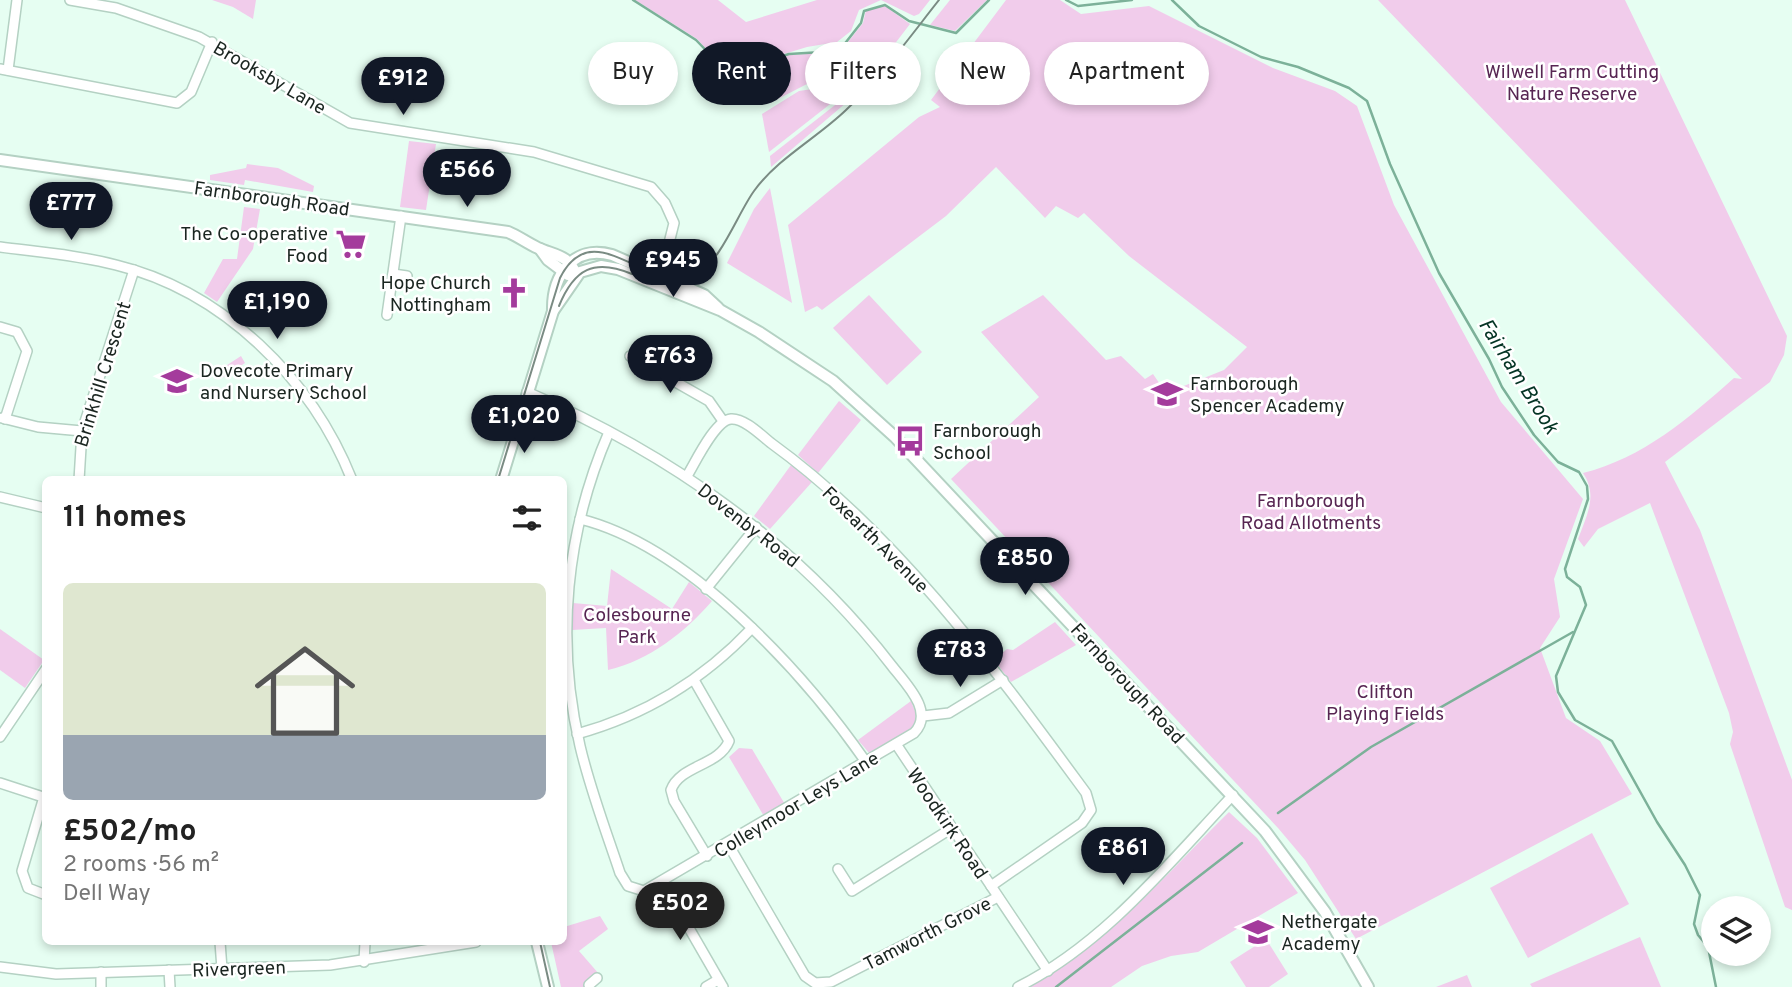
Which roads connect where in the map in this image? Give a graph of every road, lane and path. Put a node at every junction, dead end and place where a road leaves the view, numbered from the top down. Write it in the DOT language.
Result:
graph roads {
  1 [pos="17,0"];
  2 [pos="70,0"];
  3 [pos="212,43"];
  4 [pos="4,69"];
  5 [pos="0,160"];
  6 [pos="401,216"];
  7 [pos="0,247"];
  8 [pos="566,267"];
  9 [pos="134,270"];
  10 [pos="393,274"];
  11 [pos="576,275"];
  12 [pos="407,276"];
  13 [pos="659,281"];
  14 [pos="553,311"];
  15 [pos="387,315"];
  16 [pos="0,327"];
  17 [pos="630,357"];
  18 [pos="527,393"];
  19 [pos="2,418"];
  20 [pos="723,421"];
  21 [pos="82,431"];
  22 [pos="609,432"];
  23 [pos="79,476"];
  24 [pos="350,476"];
  25 [pos="502,476"];
  26 [pos="687,477"];
  27 [pos="0,497"];
  28 [pos="42,507"];
  29 [pos="580,519"];
  30 [pos="756,527"];
  31 [pos="706,589"];
  32 [pos="567,612"];
  33 [pos="752,628"];
  34 [pos="567,644"];
  35 [pos="42,675"];
  36 [pos="694,680"];
  37 [pos="1003,680"];
  38 [pos="923,716"];
  39 [pos="577,734"];
  40 [pos="0,737"];
  41 [pos="896,744"];
  42 [pos="866,762"];
  43 [pos="0,783"];
  44 [pos="1233,795"];
  45 [pos="42,796"];
  46 [pos="42,807"];
  47 [pos="952,828"];
  48 [pos="729,844"];
  49 [pos="707,856"];
  50 [pos="838,869"];
  51 [pos="663,883"];
  52 [pos="991,886"];
  53 [pos="42,893"];
  54 [pos="998,897"];
  55 [pos="220,945"];
  56 [pos="365,945"];
  57 [pos="459,945"];
  58 [pos="538,945"];
  59 [pos="364,962"];
  60 [pos="0,967"];
  61 [pos="222,968"];
  62 [pos="169,970"];
  63 [pos="1048,971"];
  64 [pos="102,972"];
  65 [pos="721,983"];
  66 [pos="102,987"];
  67 [pos="170,987"];
  68 [pos="548,987"];
  69 [pos="706,987"];
  70 [pos="1018,987"];
  71 [pos="1367,987"];
  1 -- 4 [label="street"];
  2 -- 3 [label="street, Brooksby Lane"];
  3 -- 4 [label="street"];
  3 -- 13 [label="street, Brooksby Lane"];
  5 -- 6 [label="street, Farnborough Road"];
  6 -- 8 [label="street, Farnborough Road"];
  6 -- 10 [label="street"];
  7 -- 9 [label="street"];
  8 -- 11 [label="street"];
  8 -- 13 [label="street, Farnborough Road"];
  8 -- 14 [label="street"];
  9 -- 21 [label="street, Brinkhill Crescent"];
  9 -- 24 [label="street"];
  10 -- 12 [label="street"];
  10 -- 15 [label="street"];
  11 -- 13 [label="street, Farnborough Road"];
  11 -- 14 [label="street"];
  13 -- 44 [label="street, Farnborough Road"];
  14 -- 18 [label="street"];
  16 -- 19 [label="street"];
  17 -- 20 [label="street"];
  18 -- 22 [label="street, Dovenby Road"];
  18 -- 25 [label="street"];
  19 -- 21 [label="street"];
  20 -- 26 [label="street"];
  20 -- 37 [label="street, Foxearth Avenue"];
  21 -- 23 [label="street, Brinkhill Crescent"];
  22 -- 26 [label="street, Dovenby Road"];
  22 -- 29 [label="street, Colleymoor Leys Lane"];
  26 -- 30 [label="street, Dovenby Road"];
  27 -- 28 [label="street"];
  29 -- 31 [label="street"];
  29 -- 32 [label="street, Colleymoor Leys Lane"];
  30 -- 31 [label="street"];
  30 -- 38 [label="street, Dovenby Road"];
  31 -- 33 [label="street"];
  33 -- 36 [label="street"];
  33 -- 42 [label="street"];
  34 -- 39 [label="street, Colleymoor Leys Lane"];
  35 -- 40 [label="street"];
  36 -- 39 [label="street"];
  36 -- 49 [label="street"];
  37 -- 38 [label="street"];
  37 -- 52 [label="street, Foxearth Avenue"];
  38 -- 41 [label="street, Colleymoor Leys Lane"];
  39 -- 51 [label="street, Colleymoor Leys Lane"];
  41 -- 42 [label="street, Colleymoor Leys Lane"];
  41 -- 47 [label="street, Woodkirk Road"];
  42 -- 48 [label="street, Colleymoor Leys Lane"];
  43 -- 45 [label="street"];
  44 -- 63 [label="street"];
  44 -- 71 [label="street, Farnborough Road"];
  46 -- 53 [label="street"];
  47 -- 50 [label="street"];
  47 -- 52 [label="street, Woodkirk Road"];
  48 -- 49 [label="street, Colleymoor Leys Lane"];
  48 -- 54 [label="street, Tamworth Grove"];
  49 -- 51 [label="street, Colleymoor Leys Lane"];
  51 -- 65 [label="street"];
  52 -- 54 [label="street, Woodkirk Road"];
  54 -- 63 [label="street, Woodkirk Road"];
  55 -- 61 [label="street"];
  56 -- 59 [label="street"];
  57 -- 59 [label="street, Rivergreen"];
  58 -- 68 [label="street"];
  59 -- 61 [label="street, Rivergreen"];
  60 -- 64 [label="street, Rivergreen"];
  61 -- 62 [label="street, Rivergreen"];
  62 -- 64 [label="street, Rivergreen"];
  62 -- 67 [label="street"];
  63 -- 70 [label="street"];
  64 -- 66 [label="street"];
  65 -- 69 [label="street"];
}
